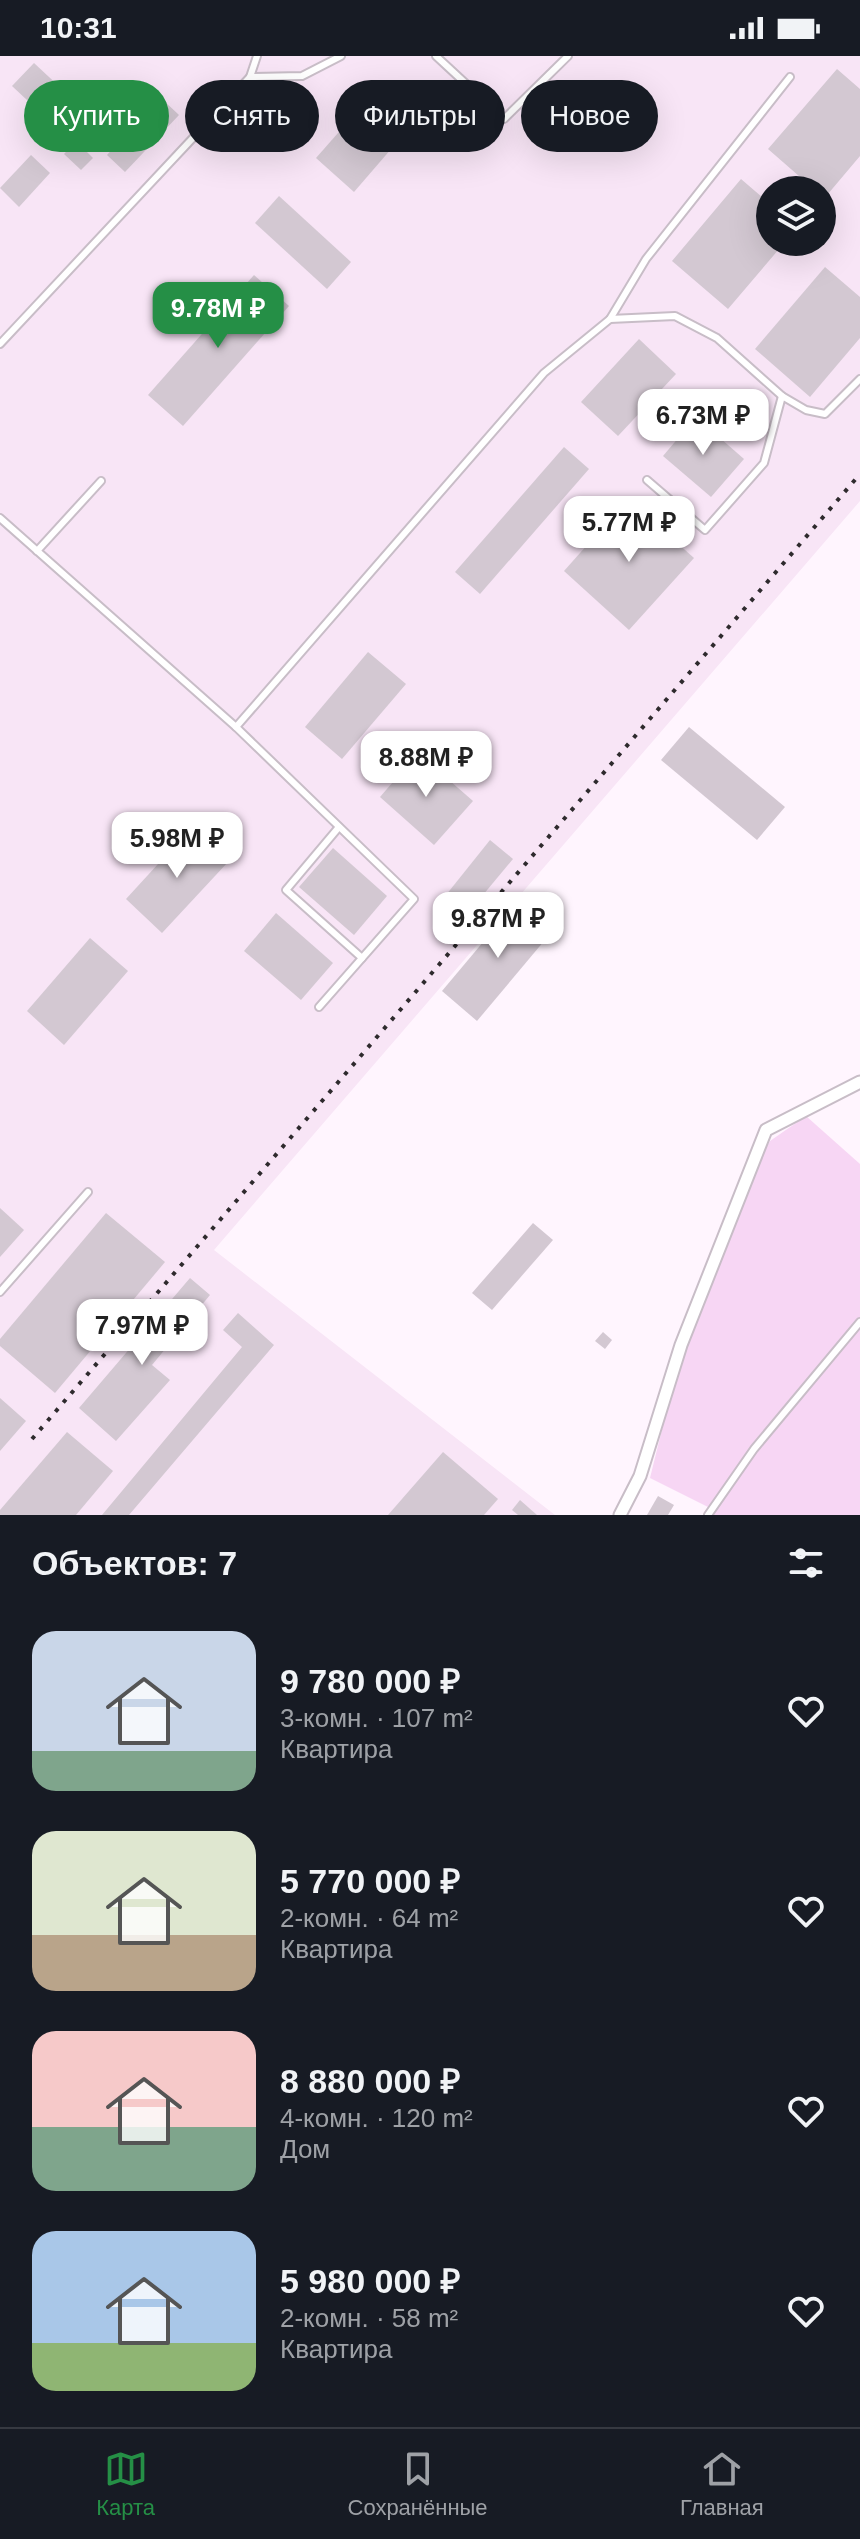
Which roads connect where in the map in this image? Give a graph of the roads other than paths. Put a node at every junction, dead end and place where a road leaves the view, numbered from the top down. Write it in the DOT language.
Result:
graph roads {
  1 [pos="257,56"];
  2 [pos="341,56"];
  3 [pos="436,56"];
  4 [pos="568,56"];
  5 [pos="250,77"];
  6 [pos="790,77"];
  7 [pos="610,319"];
  8 [pos="0,344"];
  9 [pos="860,379"];
  10 [pos="782,396"];
  11 [pos="647,480"];
  12 [pos="101,481"];
  13 [pos="0,518"];
  14 [pos="37,551"];
  15 [pos="236,727"];
  16 [pos="339,827"];
  17 [pos="362,958"];
  18 [pos="319,1007"];
  19 [pos="860,1082"];
  20 [pos="88,1192"];
  21 [pos="0,1292"];
  22 [pos="860,1322"];
  23 [pos="620,1515"];
  24 [pos="708,1515"];
  1 -- 5 [label="lane"];
  2 -- 5 [label="lane"];
  3 -- 4 [label="lane"];
  5 -- 8 [label="lane"];
  6 -- 7 [label="lane"];
  7 -- 10 [label="lane"];
  7 -- 15 [label="lane"];
  9 -- 10 [label="lane"];
  10 -- 11 [label="lane"];
  12 -- 14 [label="lane"];
  13 -- 14 [label="lane"];
  14 -- 15 [label="lane"];
  15 -- 16 [label="lane"];
  16 -- 17 [label="lane"];
  16 -- 17 [label="lane"];
  17 -- 18 [label="lane"];
  19 -- 23 [label="street"];
  20 -- 21 [label="lane"];
  22 -- 24 [label="lane"];
}
